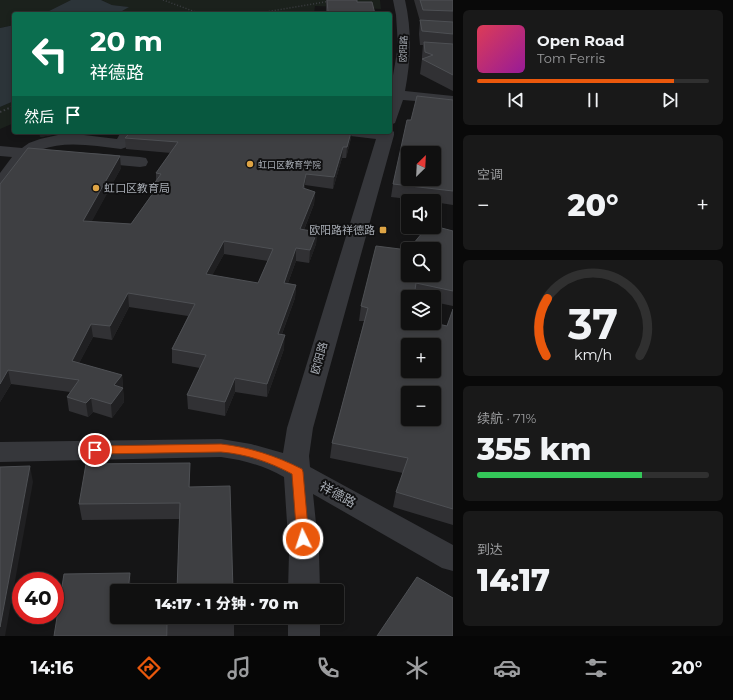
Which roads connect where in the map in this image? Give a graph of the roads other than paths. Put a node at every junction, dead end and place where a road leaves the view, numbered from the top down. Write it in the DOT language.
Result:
graph roads {
  1 [pos="399,0"];
  2 [pos="404,50"];
  3 [pos="418,51"];
  4 [pos="397,95"];
  5 [pos="453,100"];
  6 [pos="392,112"];
  7 [pos="128,134"];
  8 [pos="386,134"];
  9 [pos="0,151"];
  10 [pos="25,153"];
  11 [pos="140,162"];
  12 [pos="0,185"];
  13 [pos="0,452"];
  14 [pos="298,472"];
  15 [pos="453,559"];
  16 [pos="304,584"];
  17 [pos="304,624"];
  18 [pos="304,636"];
  1 -- 2 [label="street, 欧阳路"];
  2 -- 3 [label="street"];
  2 -- 4 [label="street, 欧阳路"];
  4 -- 5 [label="street"];
  4 -- 6 [label="street, 欧阳路"];
  7 -- 10 [label="street"];
  8 -- 14 [label="street, 欧阳路"];
  9 -- 10 [label="street"];
  10 -- 11 [label="street"];
  10 -- 12 [label="street"];
  13 -- 14 [label="street, 祥德路"];
  14 -- 15 [label="street, 祥德路"];
  14 -- 16 [label="street, 欧阳路"];
  17 -- 18 [label="street"];
}
